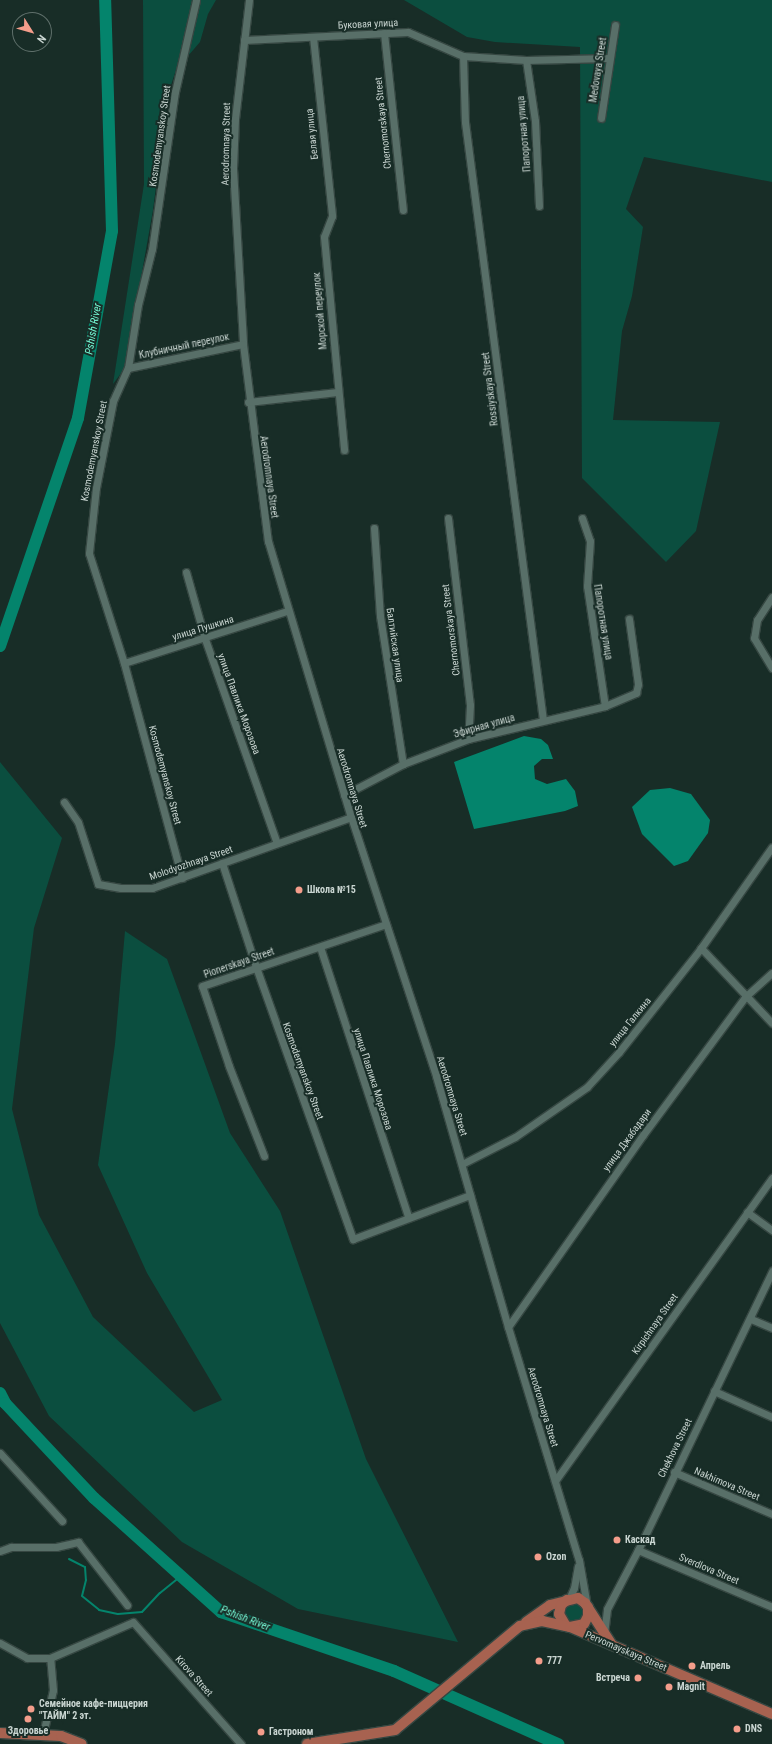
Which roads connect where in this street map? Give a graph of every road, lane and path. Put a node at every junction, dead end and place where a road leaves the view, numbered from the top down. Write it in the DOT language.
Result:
graph roads {
  1 [pos="196,0"];
  2 [pos="249,0"];
  3 [pos="615,25"];
  4 [pos="384,33"];
  5 [pos="313,37"];
  6 [pos="244,40"];
  7 [pos="463,56"];
  8 [pos="609,58"];
  9 [pos="526,60"];
  10 [pos="601,118"];
  11 [pos="539,206"];
  12 [pos="403,210"];
  13 [pos="327,228"];
  14 [pos="243,344"];
  15 [pos="128,368"];
  16 [pos="337,392"];
  17 [pos="248,402"];
  18 [pos="344,450"];
  19 [pos="448,518"];
  20 [pos="582,518"];
  21 [pos="374,528"];
  22 [pos="186,572"];
  23 [pos="772,597"];
  24 [pos="287,611"];
  25 [pos="629,619"];
  26 [pos="205,639"];
  27 [pos="124,663"];
  28 [pos="772,668"];
  29 [pos="605,706"];
  30 [pos="543,720"];
  31 [pos="468,739"];
  32 [pos="404,764"];
  33 [pos="344,795"];
  34 [pos="64,802"];
  35 [pos="351,817"];
  36 [pos="277,842"];
  37 [pos="772,847"];
  38 [pos="222,863"];
  39 [pos="182,878"];
  40 [pos="386,924"];
  41 [pos="320,947"];
  42 [pos="701,948"];
  43 [pos="256,967"];
  44 [pos="772,973"];
  45 [pos="745,996"];
  46 [pos="772,1023"];
  47 [pos="264,1156"];
  48 [pos="462,1164"];
  49 [pos="772,1178"];
  50 [pos="470,1195"];
  51 [pos="747,1212"];
  52 [pos="408,1217"];
  53 [pos="772,1230"];
  54 [pos="772,1271"];
  55 [pos="751,1319"];
  56 [pos="508,1327"];
  57 [pos="772,1328"];
  58 [pos="714,1392"];
  59 [pos="772,1417"];
  60 [pos="0,1454"];
  61 [pos="674,1472"];
  62 [pos="556,1481"];
  63 [pos="772,1514"];
  64 [pos="62,1521"];
  65 [pos="638,1550"];
  66 [pos="0,1551"];
  67 [pos="579,1560"];
  68 [pos="569,1599"];
  69 [pos="127,1605"];
  70 [pos="588,1607"];
  71 [pos="772,1607"];
  72 [pos="520,1626"];
  73 [pos="568,1627"];
  74 [pos="604,1634"];
  75 [pos="0,1643"];
  76 [pos="614,1647"];
  77 [pos="50,1658"];
  78 [pos="772,1714"];
  79 [pos="0,1733"];
  80 [pos="43,1734"];
  81 [pos="82,1744"];
  82 [pos="241,1744"];
  83 [pos="307,1744"];
  1 -- 15 [label="street, Kosmodemyanskoy Street"];
  2 -- 6 [label="street, Aerodromnaya Street"];
  3 -- 8 [label="street, Medovaya Street"];
  4 -- 5 [label="street, Буковая улица"];
  4 -- 7 [label="street, Буковая улица"];
  4 -- 12 [label="street, Chernomorskaya Street"];
  5 -- 6 [label="street, Буковая улица"];
  5 -- 13 [label="street, Белая улица"];
  6 -- 14 [label="street, Aerodromnaya Street"];
  7 -- 9 [label="street, Буковая улица"];
  7 -- 30 [label="street, Rossiyskaya Street"];
  8 -- 9 [label="street, Буковая улица"];
  8 -- 10 [label="street, Medovaya Street"];
  9 -- 11 [label="street, Папоротная улица"];
  13 -- 16 [label="street, Морской переулок"];
  14 -- 15 [label="street, Клубничный переулок"];
  14 -- 17 [label="street, Aerodromnaya Street"];
  15 -- 27 [label="street, Kosmodemyanskoy Street"];
  16 -- 17 [label="street"];
  16 -- 18 [label="street"];
  17 -- 24 [label="street, Aerodromnaya Street"];
  19 -- 31 [label="street, Chernomorskaya Street"];
  20 -- 29 [label="street, Папоротная улица"];
  21 -- 32 [label="street, Балтийская улица"];
  22 -- 26 [label="street, улица Павлика Морозова"];
  23 -- 28 [label="street"];
  24 -- 26 [label="street, улица Пушкина"];
  24 -- 33 [label="street, Aerodromnaya Street"];
  25 -- 29 [label="street, Эфирная улица"];
  26 -- 27 [label="street, улица Пушкина"];
  26 -- 36 [label="street, улица Павлика Морозова"];
  27 -- 39 [label="street, Kosmodemyanskoy Street"];
  29 -- 30 [label="street, Эфирная улица"];
  30 -- 31 [label="street, Эфирная улица"];
  31 -- 32 [label="street, Эфирная улица"];
  32 -- 33 [label="street, Эфирная улица"];
  33 -- 35 [label="street, Aerodromnaya Street"];
  34 -- 39 [label="street, Molodyozhnaya Street"];
  35 -- 36 [label="street, Molodyozhnaya Street"];
  35 -- 40 [label="street, Aerodromnaya Street"];
  36 -- 38 [label="street, Molodyozhnaya Street"];
  37 -- 42 [label="street, улица Галкина"];
  38 -- 39 [label="street, Molodyozhnaya Street"];
  38 -- 43 [label="street, Kosmodemyanskoy Street"];
  40 -- 41 [label="street, Pionerskaya Street"];
  40 -- 48 [label="street, Aerodromnaya Street"];
  41 -- 43 [label="street, Pionerskaya Street"];
  41 -- 52 [label="street, улица Павлика Морозова"];
  42 -- 45 [label="street"];
  42 -- 48 [label="street, улица Галкина"];
  43 -- 47 [label="street, Pionerskaya Street"];
  43 -- 52 [label="street, Kosmodemyanskoy Street"];
  44 -- 45 [label="street, улица Джабадари"];
  45 -- 46 [label="street"];
  45 -- 56 [label="street, улица Джабадари"];
  48 -- 50 [label="street, Aerodromnaya Street"];
  49 -- 51 [label="street, Kirpichnaya Street"];
  50 -- 52 [label="street"];
  50 -- 56 [label="street, Aerodromnaya Street"];
  51 -- 53 [label="street"];
  51 -- 62 [label="street, Kirpichnaya Street"];
  54 -- 55 [label="street, Chekhova Street"];
  55 -- 57 [label="street"];
  55 -- 58 [label="street, Chekhova Street"];
  56 -- 62 [label="street, Aerodromnaya Street"];
  58 -- 59 [label="street"];
  58 -- 61 [label="street, Chekhova Street"];
  60 -- 64 [label="street"];
  61 -- 63 [label="street, Nakhimova Street"];
  61 -- 65 [label="street, Chekhova Street"];
  62 -- 67 [label="street, Aerodromnaya Street"];
  65 -- 71 [label="street, Sverdlova Street"];
  65 -- 74 [label="street, Chekhova Street"];
  66 -- 69 [label="street"];
  67 -- 68 [label="street, Aerodromnaya Street"];
  67 -- 70 [label="street, Aerodromnaya Street"];
  68 -- 70 [label="main road"];
  68 -- 72 [label="main road"];
  68 -- 73 [label="main road"];
  70 -- 73 [label="main road"];
  70 -- 74 [label="main road"];
  72 -- 73 [label="main road, Pervomayskaya Street"];
  72 -- 83 [label="main road, Pervomayskaya Street"];
  73 -- 76 [label="main road, Pervomayskaya Street"];
  74 -- 76 [label="main road"];
  75 -- 77 [label="street"];
  76 -- 78 [label="main road, Pervomayskaya Street"];
  77 -- 80 [label="street"];
  77 -- 82 [label="street, Kirova Street"];
  79 -- 80 [label="main road"];
  80 -- 81 [label="main road"];
}
